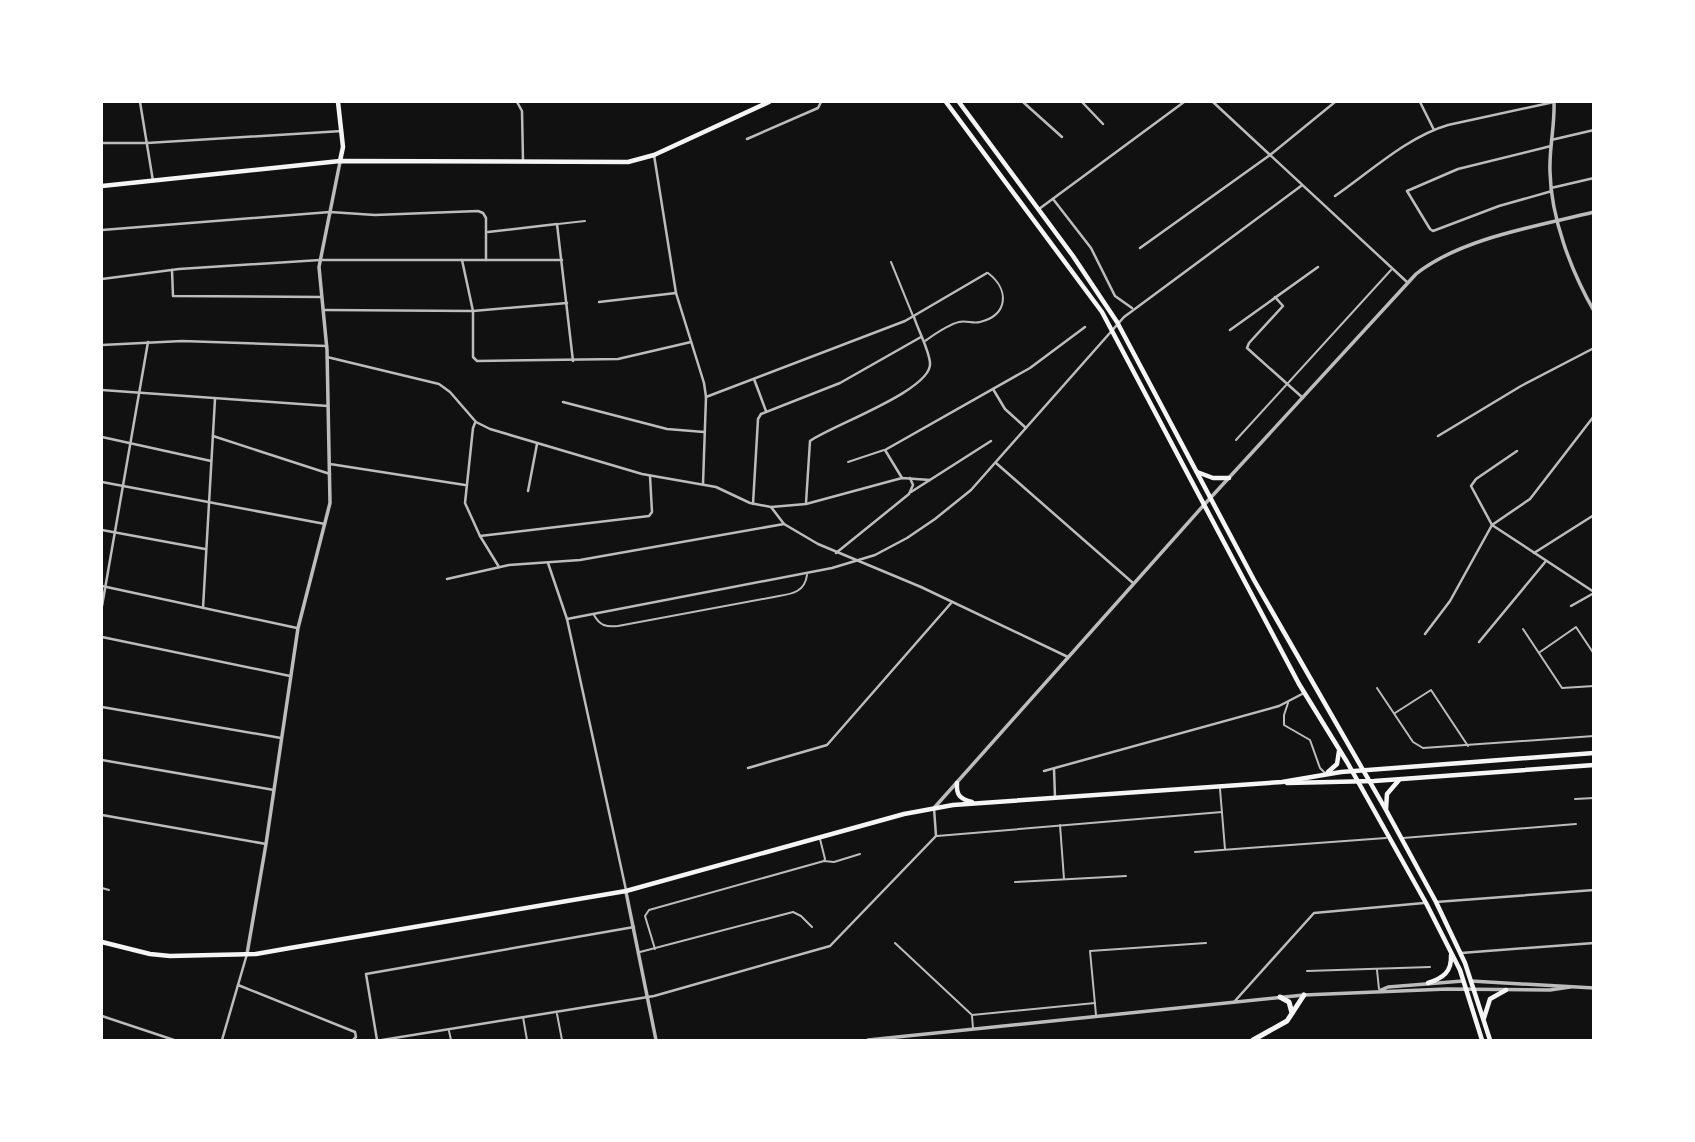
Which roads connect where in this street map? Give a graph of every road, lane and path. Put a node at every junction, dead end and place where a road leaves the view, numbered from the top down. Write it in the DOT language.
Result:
graph roads {
  1 [pos="140,102"];
  2 [pos="338,102"];
  3 [pos="517,102"];
  4 [pos="768,102"];
  5 [pos="821,102"];
  6 [pos="946,102"];
  7 [pos="959,102"];
  8 [pos="1023,102"];
  9 [pos="1082,102"];
  10 [pos="1184,102"];
  11 [pos="1216,102"];
  12 [pos="1335,102"];
  13 [pos="1420,102"];
  14 [pos="1554,102"];
  15 [pos="1103,124"];
  16 [pos="1434,130"];
  17 [pos="1594,130"];
  18 [pos="342,131"];
  19 [pos="1062,137"];
  20 [pos="747,139"];
  21 [pos="1551,140"];
  22 [pos="102,143"];
  23 [pos="147,143"];
  24 [pos="1551,146"];
  25 [pos="654,155"];
  26 [pos="1270,156"];
  27 [pos="340,161"];
  28 [pos="523,162"];
  29 [pos="1594,178"];
  30 [pos="153,181"];
  31 [pos="102,186"];
  32 [pos="1301,186"];
  33 [pos="1552,190"];
  34 [pos="1335,196"];
  35 [pos="1053,199"];
  36 [pos="1039,209"];
  37 [pos="330,212"];
  38 [pos="1594,212"];
  39 [pos="585,221"];
  40 [pos="1559,221"];
  41 [pos="557,224"];
  42 [pos="102,230"];
  43 [pos="487,232"];
  44 [pos="1140,248"];
  45 [pos="320,260"];
  46 [pos="462,260"];
  47 [pos="486,260"];
  48 [pos="562,260"];
  49 [pos="891,262"];
  50 [pos="1318,267"];
  51 [pos="1392,269"];
  52 [pos="172,270"];
  53 [pos="987,273"];
  54 [pos="102,279"];
  55 [pos="1407,282"];
  56 [pos="676,293"];
  57 [pos="322,297"];
  58 [pos="1275,297"];
  59 [pos="599,302"];
  60 [pos="567,303"];
  61 [pos="1133,309"];
  62 [pos="324,310"];
  63 [pos="473,311"];
  64 [pos="1594,311"];
  65 [pos="914,317"];
  66 [pos="1118,323"];
  67 [pos="1085,327"];
  68 [pos="1111,329"];
  69 [pos="1230,330"];
  70 [pos="922,340"];
  71 [pos="148,342"];
  72 [pos="691,342"];
  73 [pos="102,345"];
  74 [pos="327,345"];
  75 [pos="1594,348"];
  76 [pos="327,357"];
  77 [pos="573,360"];
  78 [pos="754,379"];
  79 [pos="1287,383"];
  80 [pos="993,389"];
  81 [pos="102,390"];
  82 [pos="139,393"];
  83 [pos="706,397"];
  84 [pos="1303,398"];
  85 [pos="215,399"];
  86 [pos="563,401"];
  87 [pos="328,406"];
  88 [pos="766,411"];
  89 [pos="1594,416"];
  90 [pos="476,422"];
  91 [pos="1026,428"];
  92 [pos="704,432"];
  93 [pos="213,436"];
  94 [pos="1438,436"];
  95 [pos="102,437"];
  96 [pos="1236,440"];
  97 [pos="991,441"];
  98 [pos="131,443"];
  99 [pos="537,444"];
  100 [pos="885,450"];
  101 [pos="1517,451"];
  102 [pos="211,461"];
  103 [pos="848,463"];
  104 [pos="996,463"];
  105 [pos="330,464"];
  106 [pos="1197,472"];
  107 [pos="330,474"];
  108 [pos="650,476"];
  109 [pos="902,478"];
  110 [pos="909,478"];
  111 [pos="1229,478"];
  112 [pos="930,480"];
  113 [pos="102,482"];
  114 [pos="466,485"];
  115 [pos="703,485"];
  116 [pos="123,486"];
  117 [pos="528,491"];
  118 [pos="909,494"];
  119 [pos="1210,498"];
  120 [pos="209,502"];
  121 [pos="753,504"];
  122 [pos="806,504"];
  123 [pos="1203,506"];
  124 [pos="771,507"];
  125 [pos="1594,515"];
  126 [pos="326,524"];
  127 [pos="784,524"];
  128 [pos="1492,526"];
  129 [pos="102,530"];
  130 [pos="115,533"];
  131 [pos="480,536"];
  132 [pos="206,550"];
  133 [pos="836,553"];
  134 [pos="1534,553"];
  135 [pos="860,560"];
  136 [pos="1546,561"];
  137 [pos="548,563"];
  138 [pos="499,567"];
  139 [pos="807,574"];
  140 [pos="447,579"];
  141 [pos="1134,584"];
  142 [pos="103,586"];
  143 [pos="1594,592"];
  144 [pos="952,601"];
  145 [pos="102,606"];
  146 [pos="1571,606"];
  147 [pos="203,608"];
  148 [pos="594,614"];
  149 [pos="568,619"];
  150 [pos="298,628"];
  151 [pos="1523,629"];
  152 [pos="1425,634"];
  153 [pos="102,637"];
  154 [pos="1479,642"];
  155 [pos="1539,653"];
  156 [pos="1594,654"];
  157 [pos="1068,657"];
  158 [pos="290,676"];
  159 [pos="1594,686"];
  160 [pos="1377,688"];
  161 [pos="1304,693"];
  162 [pos="1288,702"];
  163 [pos="102,706"];
  164 [pos="1394,713"];
  165 [pos="1594,736"];
  166 [pos="281,738"];
  167 [pos="1468,746"];
  168 [pos="1338,747"];
  169 [pos="1594,753"];
  170 [pos="102,760"];
  171 [pos="1594,765"];
  172 [pos="748,768"];
  173 [pos="1054,769"];
  174 [pos="1044,771"];
  175 [pos="1352,771"];
  176 [pos="1363,771"];
  177 [pos="1325,773"];
  178 [pos="1400,779"];
  179 [pos="1357,781"];
  180 [pos="1368,781"];
  181 [pos="1282,782"];
  182 [pos="957,783"];
  183 [pos="1220,787"];
  184 [pos="274,790"];
  185 [pos="1055,797"];
  186 [pos="1594,798"];
  187 [pos="1575,799"];
  188 [pos="976,803"];
  189 [pos="934,808"];
  190 [pos="1386,810"];
  191 [pos="1222,812"];
  192 [pos="102,816"];
  193 [pos="1060,824"];
  194 [pos="1576,824"];
  195 [pos="936,836"];
  196 [pos="820,838"];
  197 [pos="1390,838"];
  198 [pos="1402,838"];
  199 [pos="266,844"];
  200 [pos="1225,850"];
  201 [pos="1195,852"];
  202 [pos="860,854"];
  203 [pos="824,861"];
  204 [pos="1125,876"];
  205 [pos="1064,879"];
  206 [pos="1015,882"];
  207 [pos="102,888"];
  208 [pos="109,890"];
  209 [pos="1594,890"];
  210 [pos="626,891"];
  211 [pos="1436,902"];
  212 [pos="1426,903"];
  213 [pos="634,927"];
  214 [pos="812,927"];
  215 [pos="102,942"];
  216 [pos="895,943"];
  217 [pos="1206,943"];
  218 [pos="1594,943"];
  219 [pos="655,949"];
  220 [pos="1450,950"];
  221 [pos="639,953"];
  222 [pos="1461,953"];
  223 [pos="247,954"];
  224 [pos="1430,967"];
  225 [pos="1377,969"];
  226 [pos="1307,971"];
  227 [pos="1464,981"];
  228 [pos="1471,981"];
  229 [pos="1428,984"];
  230 [pos="237,985"];
  231 [pos="1570,987"];
  232 [pos="1594,988"];
  233 [pos="1474,989"];
  234 [pos="1506,989"];
  235 [pos="1467,990"];
  236 [pos="1379,991"];
  237 [pos="1304,995"];
  238 [pos="647,997"];
  239 [pos="1280,997"];
  240 [pos="1234,1002"];
  241 [pos="1095,1003"];
  242 [pos="557,1012"];
  243 [pos="1292,1013"];
  244 [pos="972,1015"];
  245 [pos="102,1016"];
  246 [pos="1097,1016"];
  247 [pos="523,1017"];
  248 [pos="1484,1019"];
  249 [pos="974,1029"];
  250 [pos="449,1030"];
  251 [pos="174,1041"];
  252 [pos="222,1041"];
  253 [pos="353,1041"];
  254 [pos="379,1041"];
  255 [pos="451,1041"];
  256 [pos="527,1041"];
  257 [pos="562,1041"];
  258 [pos="656,1041"];
  259 [pos="868,1041"];
  260 [pos="1253,1041"];
  261 [pos="1482,1041"];
  262 [pos="1490,1041"];
  1 -- 23 [label="street"];
  2 -- 18 [label="main road"];
  3 -- 28 [label="street"];
  4 -- 25 [label="main road"];
  5 -- 20 [label="street"];
  6 -- 68 [label="main road"];
  7 -- 36 [label="main road"];
  8 -- 19 [label="street"];
  9 -- 15 [label="street"];
  10 -- 35 [label="street"];
  11 -- 26 [label="street"];
  12 -- 26 [label="street"];
  13 -- 16 [label="street"];
  14 -- 16 [label="street"];
  14 -- 21 [label="street"];
  16 -- 34 [label="street"];
  17 -- 21 [label="street"];
  18 -- 23 [label="street"];
  18 -- 27 [label="main road"];
  21 -- 24 [label="street"];
  22 -- 23 [label="street"];
  23 -- 30 [label="street"];
  24 -- 33 [label="street"];
  24 -- 33 [label="street"];
  25 -- 28 [label="main road"];
  25 -- 56 [label="street"];
  26 -- 32 [label="street"];
  26 -- 44 [label="street"];
  27 -- 28 [label="main road"];
  27 -- 30 [label="main road"];
  27 -- 37 [label="street"];
  29 -- 33 [label="street"];
  30 -- 31 [label="main road"];
  32 -- 51 [label="street"];
  32 -- 61 [label="street"];
  33 -- 40 [label="street"];
  35 -- 36 [label="street"];
  35 -- 61 [label="street"];
  36 -- 66 [label="main road"];
  37 -- 42 [label="street"];
  37 -- 43 [label="street"];
  37 -- 45 [label="street"];
  38 -- 40 [label="street"];
  39 -- 41 [label="lane"];
  40 -- 55 [label="street"];
  40 -- 64 [label="street"];
  41 -- 43 [label="street"];
  41 -- 48 [label="street"];
  43 -- 47 [label="street"];
  45 -- 46 [label="street"];
  45 -- 52 [label="street"];
  45 -- 57 [label="street"];
  46 -- 47 [label="street"];
  46 -- 63 [label="street"];
  47 -- 48 [label="street"];
  48 -- 60 [label="street"];
  49 -- 65 [label="lane"];
  50 -- 58 [label="street"];
  51 -- 55 [label="street"];
  51 -- 79 [label="lane"];
  52 -- 54 [label="street"];
  52 -- 57 [label="street"];
  53 -- 65 [label="street"];
  53 -- 70 [label="lane"];
  55 -- 84 [label="street"];
  56 -- 59 [label="street"];
  56 -- 72 [label="street"];
  57 -- 62 [label="street"];
  58 -- 69 [label="street"];
  58 -- 79 [label="street"];
  60 -- 63 [label="street"];
  60 -- 77 [label="street"];
  61 -- 66 [label="street"];
  62 -- 63 [label="street"];
  62 -- 74 [label="street"];
  63 -- 77 [label="street"];
  65 -- 70 [label="street"];
  65 -- 78 [label="street"];
  66 -- 68 [label="street"];
  66 -- 106 [label="main road"];
  67 -- 80 [label="street"];
  68 -- 91 [label="street"];
  68 -- 123 [label="main road"];
  70 -- 88 [label="street"];
  70 -- 122 [label="street"];
  71 -- 73 [label="street"];
  71 -- 74 [label="street"];
  71 -- 82 [label="street"];
  72 -- 77 [label="street"];
  72 -- 83 [label="street"];
  74 -- 76 [label="street"];
  75 -- 94 [label="street"];
  76 -- 87 [label="street"];
  76 -- 90 [label="street"];
  78 -- 83 [label="street"];
  78 -- 88 [label="street"];
  79 -- 84 [label="street"];
  79 -- 96 [label="lane"];
  80 -- 91 [label="street"];
  80 -- 100 [label="street"];
  81 -- 82 [label="street"];
  82 -- 85 [label="street"];
  82 -- 98 [label="street"];
  83 -- 92 [label="street"];
  84 -- 111 [label="street"];
  85 -- 87 [label="street"];
  85 -- 93 [label="street"];
  86 -- 92 [label="street"];
  87 -- 105 [label="street"];
  88 -- 121 [label="street"];
  89 -- 128 [label="street"];
  90 -- 99 [label="street"];
  90 -- 114 [label="street"];
  91 -- 104 [label="street"];
  92 -- 115 [label="street"];
  93 -- 102 [label="street"];
  93 -- 107 [label="street"];
  95 -- 98 [label="street"];
  97 -- 112 [label="street"];
  98 -- 102 [label="street"];
  98 -- 116 [label="street"];
  99 -- 108 [label="street"];
  99 -- 117 [label="street"];
  100 -- 103 [label="lane"];
  100 -- 109 [label="street"];
  101 -- 128 [label="street"];
  102 -- 120 [label="street"];
  104 -- 135 [label="street"];
  104 -- 141 [label="street"];
  105 -- 107 [label="street"];
  105 -- 114 [label="street"];
  106 -- 111 [label="main road"];
  106 -- 119 [label="main road"];
  107 -- 126 [label="street"];
  108 -- 115 [label="street"];
  108 -- 131 [label="street"];
  109 -- 110 [label="street"];
  109 -- 122 [label="street"];
  110 -- 112 [label="street"];
  110 -- 118 [label="street"];
  111 -- 119 [label="street"];
  112 -- 118 [label="street"];
  113 -- 116 [label="street"];
  114 -- 131 [label="street"];
  115 -- 121 [label="street"];
  116 -- 120 [label="street"];
  116 -- 130 [label="street"];
  118 -- 133 [label="street"];
  119 -- 123 [label="street"];
  119 -- 176 [label="main road"];
  120 -- 126 [label="street"];
  120 -- 132 [label="street"];
  121 -- 124 [label="street"];
  122 -- 124 [label="street"];
  123 -- 141 [label="street"];
  123 -- 161 [label="main road"];
  124 -- 127 [label="street"];
  125 -- 134 [label="street"];
  126 -- 150 [label="street"];
  127 -- 133 [label="street"];
  127 -- 137 [label="street"];
  128 -- 134 [label="street"];
  128 -- 152 [label="street"];
  129 -- 130 [label="street"];
  130 -- 132 [label="street"];
  130 -- 142 [label="street"];
  131 -- 138 [label="street"];
  132 -- 147 [label="street"];
  133 -- 135 [label="street"];
  134 -- 136 [label="street"];
  135 -- 139 [label="street"];
  135 -- 144 [label="street"];
  136 -- 143 [label="street"];
  136 -- 154 [label="street"];
  137 -- 138 [label="street"];
  137 -- 149 [label="street"];
  138 -- 140 [label="street"];
  139 -- 148 [label="street"];
  139 -- 148 [label="lane"];
  141 -- 157 [label="street"];
  142 -- 145 [label="street"];
  142 -- 147 [label="street"];
  143 -- 146 [label="street"];
  144 -- 157 [label="street"];
  144 -- 172 [label="street"];
  147 -- 150 [label="street"];
  148 -- 149 [label="street"];
  149 -- 210 [label="street"];
  150 -- 158 [label="street"];
  151 -- 155 [label="lane"];
  153 -- 158 [label="street"];
  155 -- 156 [label="lane"];
  155 -- 159 [label="lane"];
  157 -- 182 [label="street"];
  158 -- 166 [label="street"];
  160 -- 164 [label="lane"];
  161 -- 162 [label="street"];
  161 -- 168 [label="main road"];
  162 -- 173 [label="street"];
  162 -- 177 [label="lane"];
  163 -- 166 [label="street"];
  164 -- 167 [label="lane"];
  164 -- 167 [label="lane"];
  165 -- 167 [label="lane"];
  166 -- 184 [label="street"];
  168 -- 175 [label="main road"];
  168 -- 177 [label="main road"];
  169 -- 176 [label="main road"];
  170 -- 184 [label="street"];
  171 -- 178 [label="main road"];
  173 -- 174 [label="street"];
  173 -- 185 [label="street"];
  175 -- 176 [label="main road"];
  175 -- 177 [label="main road"];
  175 -- 179 [label="main road"];
  176 -- 180 [label="main road"];
  177 -- 181 [label="main road"];
  178 -- 180 [label="main road"];
  178 -- 190 [label="main road"];
  179 -- 180 [label="main road"];
  179 -- 181 [label="main road"];
  179 -- 197 [label="main road"];
  180 -- 190 [label="main road"];
  181 -- 183 [label="main road"];
  182 -- 188 [label="main road"];
  182 -- 189 [label="street"];
  183 -- 185 [label="main road"];
  183 -- 191 [label="lane"];
  184 -- 199 [label="street"];
  185 -- 188 [label="main road"];
  186 -- 187 [label="lane"];
  188 -- 189 [label="main road"];
  189 -- 195 [label="street"];
  189 -- 196 [label="main road"];
  190 -- 198 [label="main road"];
  191 -- 193 [label="lane"];
  191 -- 200 [label="lane"];
  192 -- 199 [label="street"];
  193 -- 195 [label="lane"];
  193 -- 205 [label="lane"];
  194 -- 198 [label="lane"];
  195 -- 238 [label="street"];
  196 -- 203 [label="lane"];
  196 -- 210 [label="main road"];
  197 -- 200 [label="lane"];
  197 -- 212 [label="main road"];
  198 -- 211 [label="main road"];
  199 -- 223 [label="street"];
  200 -- 201 [label="lane"];
  202 -- 203 [label="lane"];
  203 -- 219 [label="lane"];
  204 -- 205 [label="lane"];
  205 -- 206 [label="lane"];
  207 -- 208 [label="lane"];
  209 -- 211 [label="street"];
  210 -- 213 [label="street"];
  210 -- 223 [label="main road"];
  211 -- 222 [label="main road"];
  212 -- 220 [label="main road"];
  212 -- 240 [label="street"];
  213 -- 221 [label="street"];
  213 -- 254 [label="street"];
  214 -- 219 [label="lane"];
  215 -- 223 [label="main road"];
  216 -- 244 [label="lane"];
  217 -- 241 [label="lane"];
  218 -- 222 [label="street"];
  219 -- 221 [label="lane"];
  220 -- 227 [label="main road"];
  220 -- 229 [label="main road"];
  221 -- 238 [label="street"];
  222 -- 228 [label="main road"];
  223 -- 230 [label="street"];
  224 -- 225 [label="lane"];
  225 -- 226 [label="lane"];
  225 -- 236 [label="lane"];
  227 -- 228 [label="street"];
  227 -- 229 [label="street"];
  227 -- 235 [label="main road"];
  228 -- 231 [label="street"];
  228 -- 233 [label="main road"];
  229 -- 236 [label="street"];
  230 -- 252 [label="street"];
  230 -- 253 [label="street"];
  231 -- 232 [label="street"];
  231 -- 234 [label="street"];
  233 -- 234 [label="street"];
  233 -- 235 [label="street"];
  233 -- 248 [label="main road"];
  234 -- 248 [label="main road"];
  235 -- 236 [label="street"];
  235 -- 261 [label="main road"];
  236 -- 237 [label="street"];
  237 -- 239 [label="street"];
  237 -- 243 [label="highway"];
  238 -- 242 [label="street"];
  238 -- 258 [label="street"];
  239 -- 240 [label="street"];
  239 -- 243 [label="highway"];
  240 -- 246 [label="street"];
  241 -- 244 [label="lane"];
  241 -- 246 [label="lane"];
  242 -- 247 [label="street"];
  242 -- 257 [label="lane"];
  243 -- 260 [label="highway"];
  244 -- 249 [label="lane"];
  245 -- 251 [label="street"];
  246 -- 249 [label="street"];
  247 -- 250 [label="street"];
  247 -- 256 [label="lane"];
  248 -- 262 [label="main road"];
  249 -- 259 [label="street"];
  250 -- 254 [label="street"];
  250 -- 255 [label="lane"];
}
